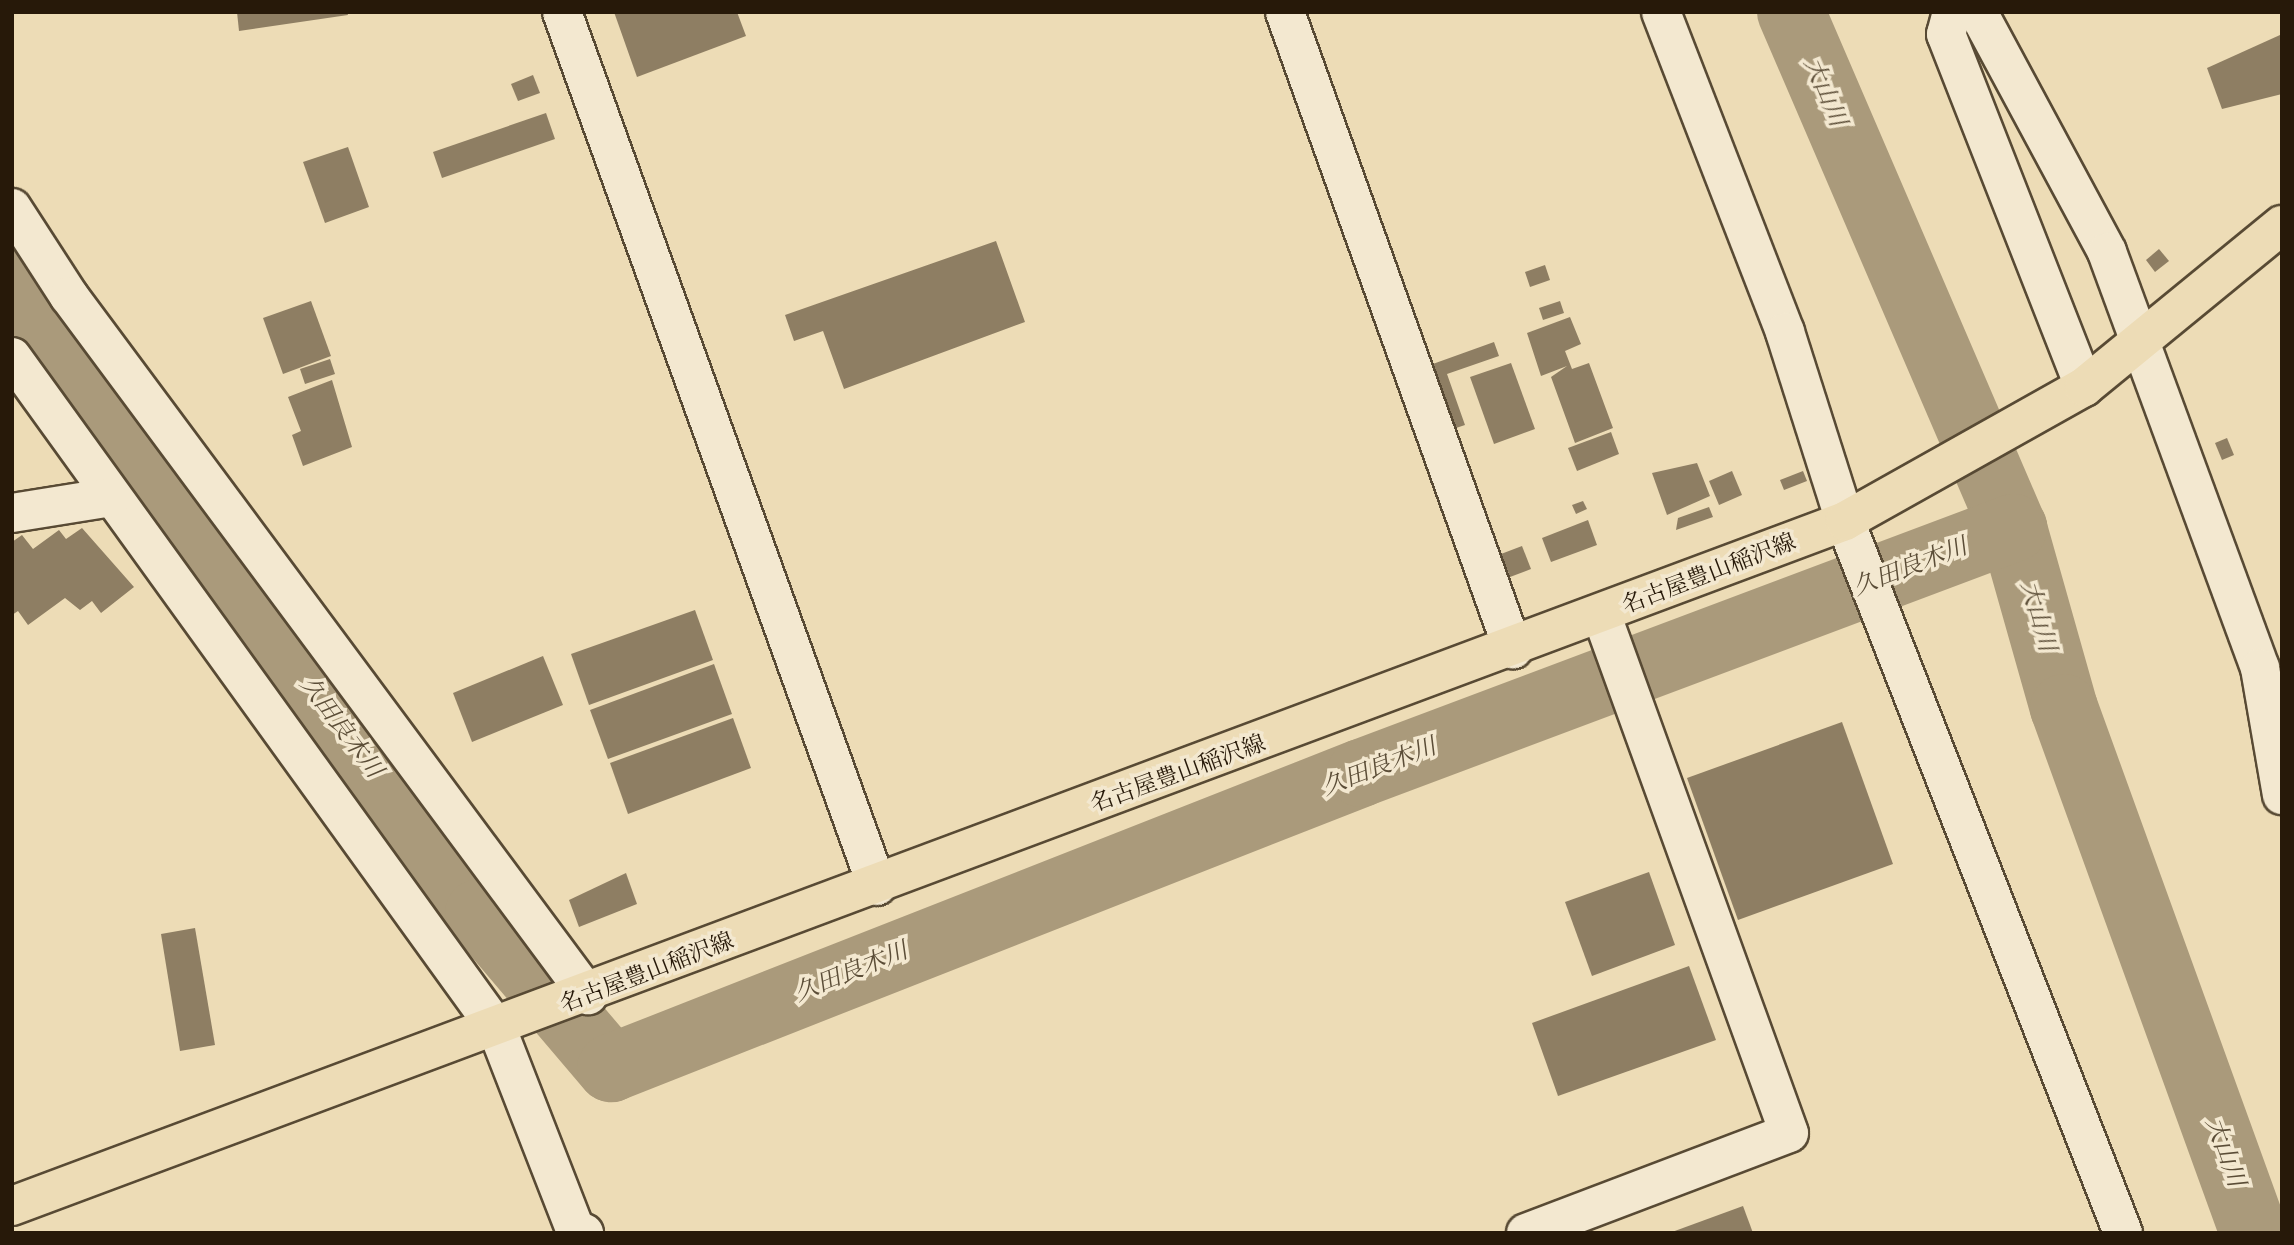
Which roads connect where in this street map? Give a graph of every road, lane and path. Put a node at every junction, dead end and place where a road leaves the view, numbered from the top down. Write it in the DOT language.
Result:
graph roads {
  1 [pos="562,12"];
  2 [pos="1285,12"];
  3 [pos="1661,12"];
  4 [pos="1952,12"];
  5 [pos="1978,12"];
  6 [pos="12,208"];
  7 [pos="2282,225"];
  8 [pos="2141,343"];
  9 [pos="12,357"];
  10 [pos="2078,391"];
  11 [pos="112,498"];
  12 [pos="12,513"];
  13 [pos="1845,521"];
  14 [pos="1606,627"];
  15 [pos="1513,649"];
  16 [pos="2282,794"];
  17 [pos="877,886"];
  18 [pos="586,996"];
  19 [pos="499,1028"];
  20 [pos="12,1206"];
  21 [pos="584,1233"];
  22 [pos="1526,1233"];
  23 [pos="2123,1233"];
  1 -- 17 [label="street"];
  2 -- 15 [label="street"];
  3 -- 13 [label="street"];
  4 -- 10 [label="street"];
  5 -- 8 [label="street"];
  6 -- 18 [label="street"];
  7 -- 8 [label="main road, 名古屋豊山稲沢線"];
  8 -- 10 [label="main road, 名古屋豊山稲沢線"];
  8 -- 16 [label="street"];
  9 -- 11 [label="street"];
  10 -- 13 [label="main road, 名古屋豊山稲沢線"];
  11 -- 12 [label="street"];
  11 -- 19 [label="street"];
  13 -- 14 [label="main road, 名古屋豊山稲沢線"];
  13 -- 23 [label="street"];
  14 -- 15 [label="main road, 名古屋豊山稲沢線"];
  14 -- 22 [label="street"];
  15 -- 17 [label="main road, 名古屋豊山稲沢線"];
  17 -- 18 [label="main road, 名古屋豊山稲沢線"];
  18 -- 19 [label="main road, 名古屋豊山稲沢線"];
  19 -- 20 [label="main road, 名古屋豊山稲沢線"];
  19 -- 21 [label="street"];
}
